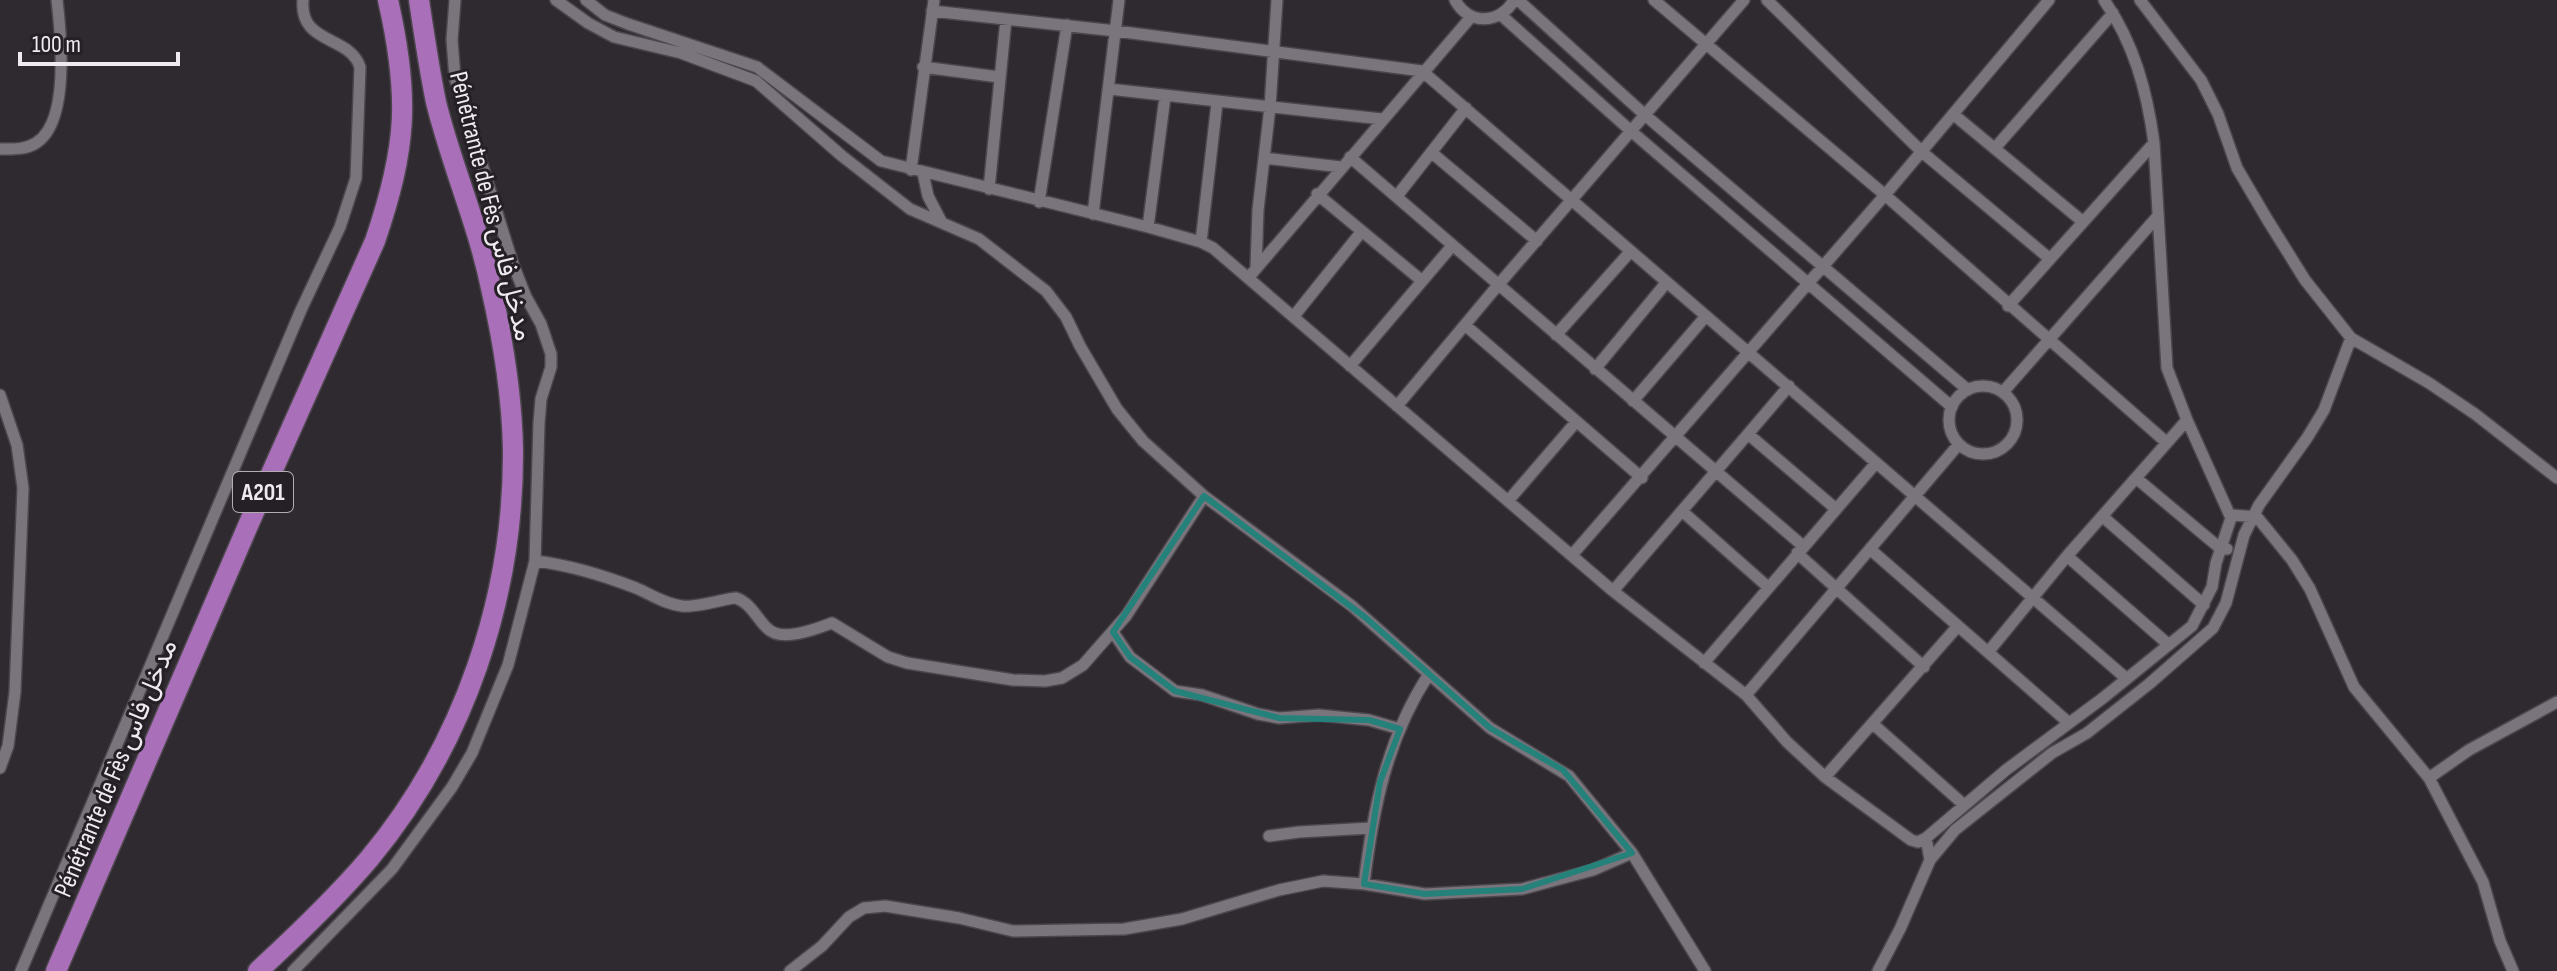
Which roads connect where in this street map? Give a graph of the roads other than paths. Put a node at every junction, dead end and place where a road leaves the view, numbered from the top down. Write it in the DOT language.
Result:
graph roads {
  1 [pos="57,0"];
  2 [pos="303,0"];
  3 [pos="388,0"];
  4 [pos="419,0"];
  5 [pos="455,0"];
  6 [pos="556,0"];
  7 [pos="586,0"];
  8 [pos="1119,0"];
  9 [pos="1277,0"];
  10 [pos="1455,0"];
  11 [pos="1516,0"];
  12 [pos="1654,0"];
  13 [pos="1744,0"];
  14 [pos="1767,0"];
  15 [pos="2049,0"];
  16 [pos="2104,0"];
  17 [pos="2140,0"];
  18 [pos="933,5"];
  19 [pos="2113,13"];
  20 [pos="1501,15"];
  21 [pos="1471,17"];
  22 [pos="1006,19"];
  23 [pos="1067,25"];
  24 [pos="1116,31"];
  25 [pos="1705,43"];
  26 [pos="1273,53"];
  27 [pos="923,67"];
  28 [pos="1422,71"];
  29 [pos="999,77"];
  30 [pos="1109,89"];
  31 [pos="1165,97"];
  32 [pos="1217,103"];
  33 [pos="1270,107"];
  34 [pos="1466,108"];
  35 [pos="1953,114"];
  36 [pos="1645,115"];
  37 [pos="1382,119"];
  38 [pos="1631,131"];
  39 [pos="2154,143"];
  40 [pos="1995,148"];
  41 [pos="0,149"];
  42 [pos="1922,152"];
  43 [pos="1432,153"];
  44 [pos="1350,157"];
  45 [pos="1264,158"];
  46 [pos="1341,167"];
  47 [pos="917,171"];
  48 [pos="989,189"];
  49 [pos="1317,194"];
  50 [pos="1885,195"];
  51 [pos="1397,196"];
  52 [pos="1571,201"];
  53 [pos="1039,202"];
  54 [pos="1093,214"];
  55 [pos="2157,217"];
  56 [pos="2082,221"];
  57 [pos="942,223"];
  58 [pos="1148,227"];
  59 [pos="1362,231"];
  60 [pos="1537,241"];
  61 [pos="1201,242"];
  62 [pos="1452,246"];
  63 [pos="1630,252"];
  64 [pos="2050,259"];
  65 [pos="1823,266"];
  66 [pos="1252,272"];
  67 [pos="1421,280"];
  68 [pos="1666,283"];
  69 [pos="1499,284"];
  70 [pos="1808,285"];
  71 [pos="2008,306"];
  72 [pos="1294,316"];
  73 [pos="1706,316"];
  74 [pos="1465,325"];
  75 [pos="1556,335"];
  76 [pos="2351,338"];
  77 [pos="2046,340"];
  78 [pos="1749,352"];
  79 [pos="1350,366"];
  80 [pos="1595,369"];
  81 [pos="1789,386"];
  82 [pos="1968,390"];
  83 [pos="2003,392"];
  84 [pos="0,395"];
  85 [pos="1633,401"];
  86 [pos="1397,406"];
  87 [pos="1952,407"];
  88 [pos="2187,420"];
  89 [pos="1576,422"];
  90 [pos="1748,434"];
  91 [pos="1676,438"];
  92 [pos="2166,442"];
  93 [pos="1959,444"];
  94 [pos="1876,463"];
  95 [pos="1716,473"];
  96 [pos="1642,478"];
  97 [pos="2136,478"];
  98 [pos="2557,478"];
  99 [pos="1204,496"];
  100 [pos="1915,496"];
  101 [pos="1508,501"];
  102 [pos="1836,509"];
  103 [pos="1683,512"];
  104 [pos="2232,515"];
  105 [pos="2254,515"];
  106 [pos="2102,516"];
  107 [pos="2240,547"];
  108 [pos="2221,549"];
  109 [pos="1800,550"];
  110 [pos="1871,550"];
  111 [pos="1572,555"];
  112 [pos="2067,556"];
  113 [pos="535,561"];
  114 [pos="1768,587"];
  115 [pos="1837,588"];
  116 [pos="1613,591"];
  117 [pos="2033,598"];
  118 [pos="2204,605"];
  119 [pos="1958,626"];
  120 [pos="1113,632"];
  121 [pos="2169,645"];
  122 [pos="1989,651"];
  123 [pos="1704,663"];
  124 [pos="1924,667"];
  125 [pos="1429,674"];
  126 [pos="2127,679"];
  127 [pos="1746,695"];
  128 [pos="2557,702"];
  129 [pos="2069,723"];
  130 [pos="1873,724"];
  131 [pos="1400,729"];
  132 [pos="0,768"];
  133 [pos="1825,777"];
  134 [pos="2429,778"];
  135 [pos="1963,804"];
  136 [pos="1371,828"];
  137 [pos="1269,836"];
  138 [pos="1926,838"];
  139 [pos="1632,853"];
  140 [pos="1930,860"];
  141 [pos="1364,884"];
  142 [pos="1703,970"];
  143 [pos="21,971"];
  144 [pos="56,971"];
  145 [pos="258,971"];
  146 [pos="293,971"];
  147 [pos="790,971"];
  148 [pos="1878,971"];
  149 [pos="2513,971"];
  1 -- 41 [label="street"];
  2 -- 143 [label="street"];
  3 -- 144 [label="highway, Pénétrante de Fès مدخل فاس / A201"];
  4 -- 145 [label="highway, Pénétrante de Fès مدخل فاس"];
  5 -- 113 [label="street"];
  6 -- 57 [label="street"];
  7 -- 47 [label="street"];
  8 -- 24 [label="street"];
  9 -- 26 [label="street"];
  10 -- 21 [label="street"];
  11 -- 20 [label="street"];
  11 -- 36 [label="street"];
  12 -- 25 [label="street"];
  13 -- 25 [label="street"];
  14 -- 42 [label="street"];
  15 -- 35 [label="street"];
  16 -- 19 [label="street"];
  17 -- 76 [label="street"];
  18 -- 22 [label="street"];
  18 -- 27 [label="street"];
  19 -- 39 [label="street"];
  19 -- 40 [label="street"];
  20 -- 21 [label="street"];
  20 -- 38 [label="street"];
  21 -- 28 [label="street"];
  22 -- 23 [label="street"];
  22 -- 29 [label="street"];
  23 -- 24 [label="street"];
  23 -- 53 [label="street"];
  24 -- 26 [label="street"];
  24 -- 30 [label="street"];
  25 -- 36 [label="street"];
  25 -- 50 [label="street"];
  26 -- 28 [label="street"];
  26 -- 33 [label="street"];
  27 -- 29 [label="street"];
  27 -- 47 [label="street"];
  28 -- 34 [label="street"];
  28 -- 37 [label="street"];
  29 -- 48 [label="street"];
  30 -- 31 [label="street"];
  30 -- 54 [label="street"];
  31 -- 32 [label="street"];
  31 -- 58 [label="street"];
  32 -- 33 [label="street"];
  32 -- 61 [label="street"];
  33 -- 37 [label="street"];
  33 -- 45 [label="street"];
  34 -- 43 [label="street"];
  34 -- 52 [label="street"];
  35 -- 40 [label="street"];
  35 -- 42 [label="street"];
  36 -- 38 [label="street"];
  36 -- 65 [label="street"];
  37 -- 44 [label="street"];
  38 -- 52 [label="street"];
  38 -- 70 [label="street"];
  39 -- 55 [label="street"];
  39 -- 56 [label="street"];
  40 -- 56 [label="street"];
  42 -- 50 [label="street"];
  42 -- 64 [label="street"];
  43 -- 51 [label="street"];
  43 -- 60 [label="street"];
  44 -- 46 [label="street"];
  44 -- 51 [label="street"];
  45 -- 46 [label="street"];
  45 -- 66 [label="street"];
  46 -- 49 [label="street"];
  47 -- 48 [label="street"];
  47 -- 57 [label="street"];
  48 -- 53 [label="street"];
  49 -- 59 [label="street"];
  49 -- 66 [label="street"];
  50 -- 65 [label="street"];
  50 -- 71 [label="street"];
  51 -- 62 [label="street"];
  52 -- 60 [label="street"];
  52 -- 63 [label="street"];
  53 -- 54 [label="street"];
  54 -- 58 [label="street"];
  55 -- 77 [label="street"];
  55 -- 88 [label="street"];
  56 -- 64 [label="street"];
  57 -- 99 [label="street"];
  58 -- 61 [label="street"];
  59 -- 67 [label="street"];
  59 -- 72 [label="street"];
  60 -- 69 [label="street"];
  61 -- 66 [label="street"];
  62 -- 67 [label="street"];
  62 -- 69 [label="street"];
  63 -- 68 [label="street"];
  63 -- 75 [label="street"];
  64 -- 71 [label="street"];
  65 -- 70 [label="street"];
  65 -- 82 [label="street"];
  66 -- 72 [label="street"];
  67 -- 79 [label="street"];
  68 -- 73 [label="street"];
  68 -- 80 [label="street"];
  69 -- 74 [label="street"];
  69 -- 75 [label="street"];
  70 -- 78 [label="street"];
  70 -- 87 [label="street"];
  71 -- 77 [label="street"];
  72 -- 79 [label="street"];
  73 -- 78 [label="street"];
  73 -- 85 [label="street"];
  74 -- 86 [label="street"];
  74 -- 89 [label="street"];
  75 -- 80 [label="street"];
  76 -- 98 [label="street"];
  76 -- 105 [label="street"];
  77 -- 83 [label="street"];
  77 -- 92 [label="street"];
  78 -- 81 [label="street"];
  78 -- 91 [label="street"];
  79 -- 86 [label="street"];
  80 -- 85 [label="street"];
  81 -- 90 [label="street"];
  81 -- 94 [label="street"];
  82 -- 83 [label="street"];
  82 -- 87 [label="street"];
  83 -- 93 [label="street"];
  84 -- 132 [label="street"];
  85 -- 91 [label="street"];
  86 -- 101 [label="street"];
  87 -- 93 [label="street"];
  88 -- 92 [label="street"];
  88 -- 104 [label="street"];
  89 -- 96 [label="street"];
  89 -- 101 [label="street"];
  90 -- 95 [label="street"];
  90 -- 102 [label="street"];
  91 -- 95 [label="street"];
  91 -- 96 [label="street"];
  92 -- 97 [label="street"];
  93 -- 100 [label="street"];
  94 -- 100 [label="street"];
  94 -- 102 [label="street"];
  95 -- 103 [label="street"];
  95 -- 109 [label="street"];
  96 -- 111 [label="street"];
  97 -- 106 [label="street"];
  97 -- 108 [label="street"];
  99 -- 120 [label="street"];
  99 -- 125 [label="street"];
  100 -- 110 [label="street"];
  100 -- 117 [label="street"];
  101 -- 111 [label="street"];
  102 -- 109 [label="street"];
  103 -- 114 [label="street"];
  103 -- 116 [label="street"];
  104 -- 105 [label="street"];
  104 -- 108 [label="street"];
  105 -- 107 [label="street"];
  105 -- 134 [label="street"];
  106 -- 112 [label="street"];
  106 -- 118 [label="street"];
  107 -- 108 [label="street"];
  107 -- 140 [label="street"];
  108 -- 118 [label="street"];
  109 -- 114 [label="street"];
  109 -- 115 [label="street"];
  110 -- 115 [label="street"];
  110 -- 119 [label="street"];
  111 -- 116 [label="street"];
  112 -- 117 [label="street"];
  112 -- 121 [label="street"];
  113 -- 120 [label="street"];
  113 -- 146 [label="street"];
  114 -- 123 [label="street"];
  115 -- 124 [label="street"];
  115 -- 127 [label="street"];
  116 -- 123 [label="street"];
  117 -- 122 [label="street"];
  117 -- 126 [label="street"];
  118 -- 121 [label="street"];
  119 -- 122 [label="street"];
  119 -- 124 [label="street"];
  120 -- 131 [label="street"];
  121 -- 126 [label="street"];
  122 -- 129 [label="street"];
  123 -- 127 [label="street"];
  124 -- 130 [label="street"];
  125 -- 131 [label="street"];
  125 -- 139 [label="street"];
  126 -- 129 [label="street"];
  127 -- 133 [label="street"];
  128 -- 134 [label="street"];
  129 -- 135 [label="street"];
  130 -- 133 [label="street"];
  130 -- 135 [label="street"];
  131 -- 136 [label="street"];
  133 -- 138 [label="street"];
  134 -- 149 [label="street"];
  135 -- 138 [label="street"];
  136 -- 137 [label="street"];
  136 -- 141 [label="street"];
  138 -- 140 [label="street"];
  139 -- 141 [label="street"];
  139 -- 142 [label="street"];
  140 -- 148 [label="street"];
  141 -- 147 [label="street"];
}
